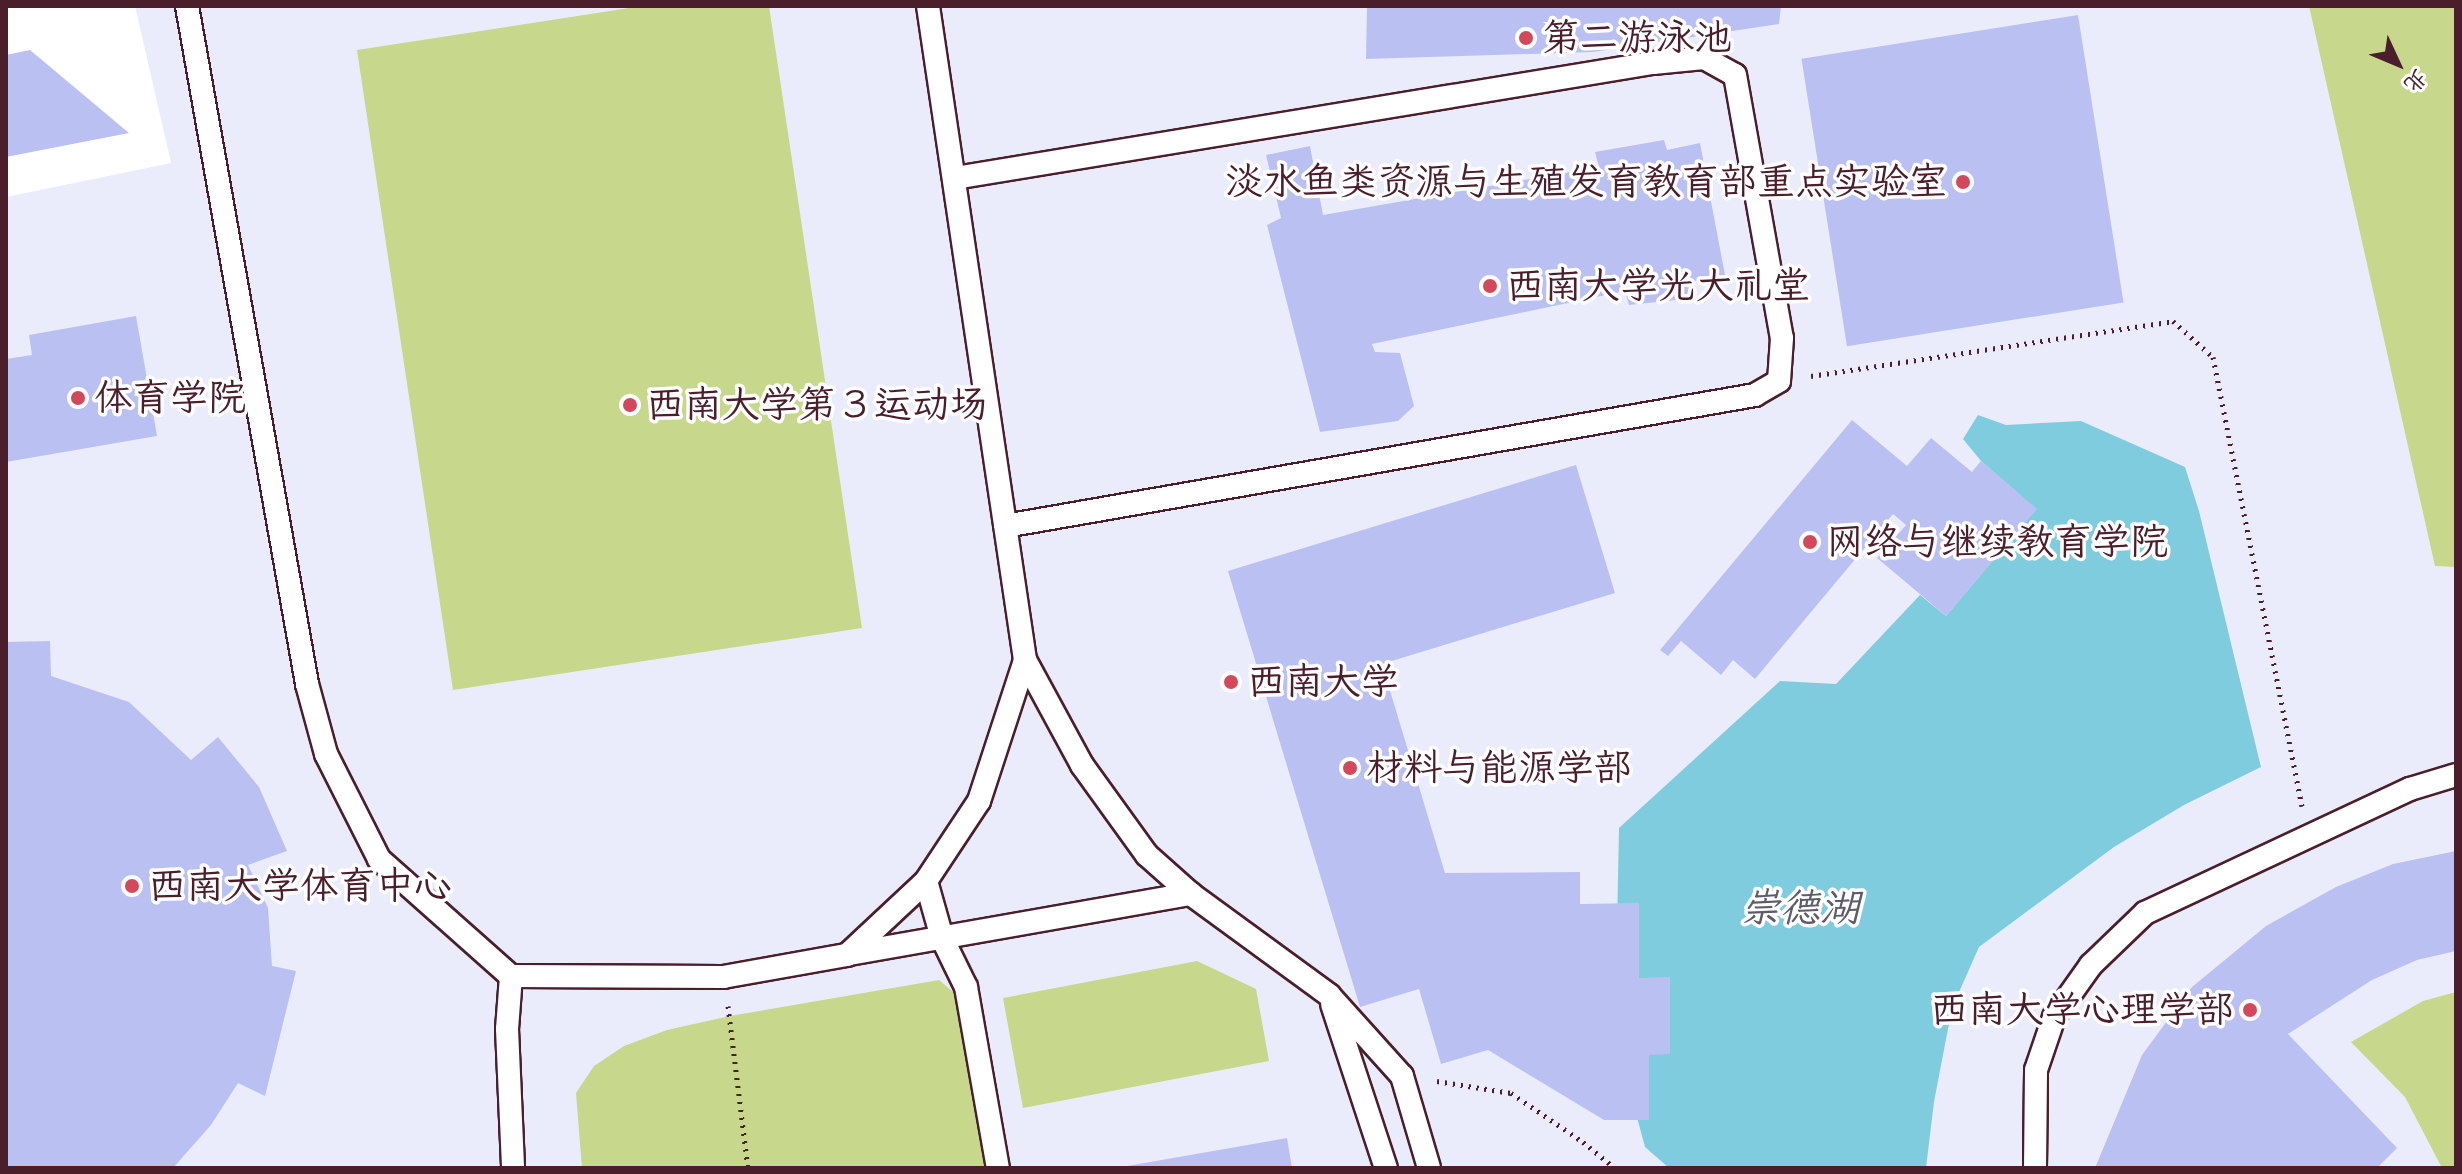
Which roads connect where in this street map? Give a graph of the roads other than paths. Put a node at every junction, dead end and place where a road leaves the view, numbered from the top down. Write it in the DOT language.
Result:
graph roads {
  1 [pos="187,6"];
  2 [pos="928,6"];
  3 [pos="955,178"];
  4 [pos="1005,526"];
  5 [pos="1025,660"];
  6 [pos="2456,775"];
  7 [pos="926,881"];
  8 [pos="1191,894"];
  9 [pos="942,938"];
  10 [pos="847,955"];
  11 [pos="511,976"];
  12 [pos="1329,995"];
  13 [pos="513,1168"];
  14 [pos="998,1168"];
  15 [pos="1386,1168"];
  16 [pos="1429,1168"];
  17 [pos="2035,1168"];
  1 -- 11 [label="lane"];
  2 -- 3 [label="lane"];
  3 -- 4 [label="lane"];
  3 -- 4 [label="lane"];
  4 -- 5 [label="lane"];
  5 -- 7 [label="lane"];
  5 -- 8 [label="lane"];
  6 -- 17 [label="lane"];
  7 -- 9 [label="lane"];
  7 -- 10 [label="lane"];
  8 -- 9 [label="lane"];
  8 -- 12 [label="lane"];
  9 -- 10 [label="lane"];
  9 -- 14 [label="lane"];
  10 -- 11 [label="lane"];
  11 -- 13 [label="lane"];
  12 -- 15 [label="lane"];
  12 -- 16 [label="lane"];
}
